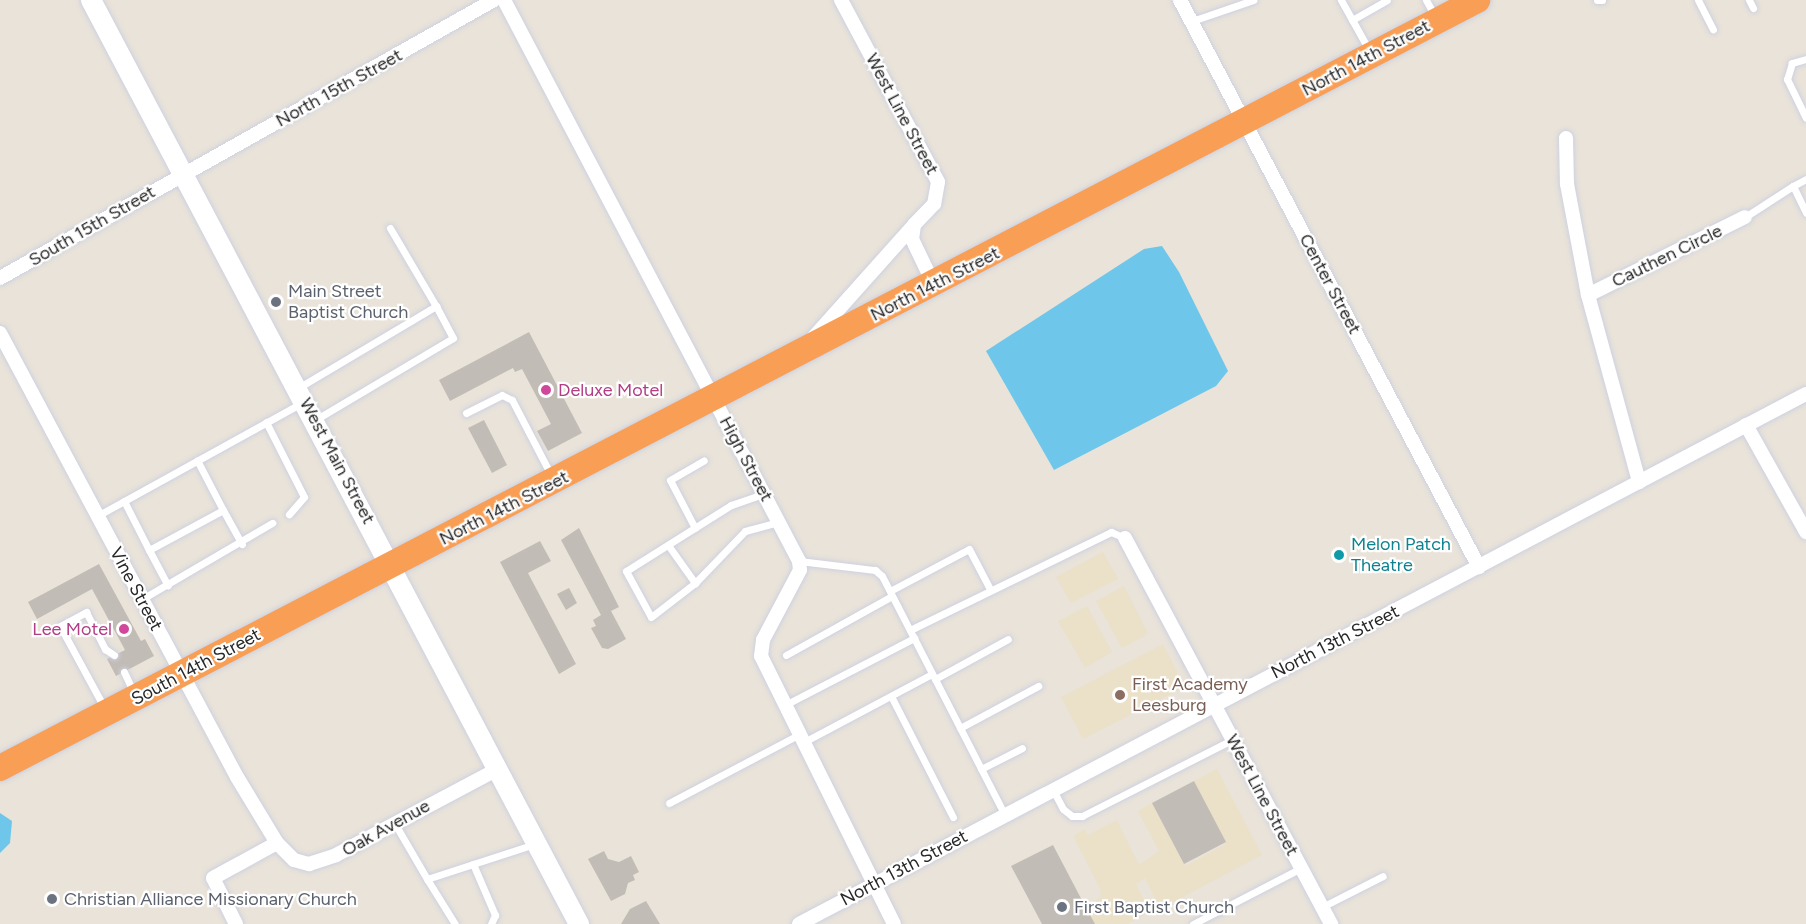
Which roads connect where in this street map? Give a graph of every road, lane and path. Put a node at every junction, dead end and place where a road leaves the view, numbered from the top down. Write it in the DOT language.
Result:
graph roads {
  1 [pos="91,0"];
  2 [pos="494,0"];
  3 [pos="504,0"];
  4 [pos="841,0"];
  5 [pos="1180,0"];
  6 [pos="1253,0"];
  7 [pos="1341,0"];
  8 [pos="1387,0"];
  9 [pos="1477,0"];
  10 [pos="1597,0"];
  11 [pos="1602,0"];
  12 [pos="1698,0"];
  13 [pos="1749,0"];
  14 [pos="1753,8"];
  15 [pos="1432,10"];
  16 [pos="1352,20"];
  17 [pos="1192,21"];
  18 [pos="1713,29"];
  19 [pos="1371,55"];
  20 [pos="1806,59"];
  21 [pos="1806,118"];
  22 [pos="1245,122"];
  23 [pos="1566,138"];
  24 [pos="184,173"];
  25 [pos="1806,179"];
  26 [pos="1793,186"];
  27 [pos="1806,213"];
  28 [pos="1745,217"];
  29 [pos="914,225"];
  30 [pos="390,228"];
  31 [pos="0,279"];
  32 [pos="934,285"];
  33 [pos="1588,295"];
  34 [pos="436,306"];
  35 [pos="0,333"];
  36 [pos="797,355"];
  37 [pos="302,394"];
  38 [pos="1806,394"];
  39 [pos="714,399"];
  40 [pos="466,413"];
  41 [pos="315,420"];
  42 [pos="266,422"];
  43 [pos="1746,425"];
  44 [pos="197,460"];
  45 [pos="704,460"];
  46 [pos="554,482"];
  47 [pos="1639,482"];
  48 [pos="764,494"];
  49 [pos="124,501"];
  50 [pos="223,510"];
  51 [pos="289,514"];
  52 [pos="97,516"];
  53 [pos="779,522"];
  54 [pos="272,523"];
  55 [pos="695,528"];
  56 [pos="1806,532"];
  57 [pos="1125,538"];
  58 [pos="242,544"];
  59 [pos="668,545"];
  60 [pos="149,550"];
  61 [pos="799,561"];
  62 [pos="393,565"];
  63 [pos="1479,567"];
  64 [pos="695,583"];
  65 [pos="168,585"];
  66 [pos="990,589"];
  67 [pos="891,593"];
  68 [pos="142,599"];
  69 [pos="910,630"];
  70 [pos="914,638"];
  71 [pos="1008,639"];
  72 [pos="114,655"];
  73 [pos="786,655"];
  74 [pos="124,672"];
  75 [pos="182,674"];
  76 [pos="934,677"];
  77 [pos="1038,686"];
  78 [pos="891,696"];
  79 [pos="137,698"];
  80 [pos="1213,705"];
  81 [pos="783,706"];
  82 [pos="106,713"];
  83 [pos="960,728"];
  84 [pos="800,739"];
  85 [pos="1232,740"];
  86 [pos="1022,748"];
  87 [pos="0,768"];
  88 [pos="981,769"];
  89 [pos="498,770"];
  90 [pos="1053,790"];
  91 [pos="669,803"];
  92 [pos="1005,815"];
  93 [pos="953,817"];
  94 [pos="395,824"];
  95 [pos="277,843"];
  96 [pos="536,844"];
  97 [pos="473,864"];
  98 [pos="1301,868"];
  99 [pos="1383,876"];
  100 [pos="427,879"];
  101 [pos="875,884"];
  102 [pos="1322,907"];
  103 [pos="577,923"];
  104 [pos="236,924"];
  105 [pos="455,924"];
  106 [pos="491,924"];
  107 [pos="799,924"];
  108 [pos="894,924"];
  109 [pos="1193,924"];
  110 [pos="1331,924"];
  1 -- 24 [label="main road, West Main Street"];
  2 -- 24 [label="street, North 15th Street"];
  3 -- 39 [label="street, High Street"];
  4 -- 29 [label="street, West Line Street"];
  5 -- 17 [label="street, Center Street"];
  6 -- 17 [label="lane"];
  7 -- 16 [label="lane"];
  8 -- 16 [label="lane"];
  9 -- 15 [label="highway, North 14th Street"];
  10 -- 11 [label="lane"];
  12 -- 18 [label="lane"];
  13 -- 14 [label="lane"];
  15 -- 19 [label="highway, North 14th Street"];
  16 -- 19 [label="lane"];
  17 -- 22 [label="street, Center Street"];
  19 -- 22 [label="highway, North 14th Street"];
  20 -- 21 [label="lane"];
  22 -- 32 [label="highway, North 14th Street"];
  22 -- 63 [label="street, Center Street"];
  23 -- 33 [label="street"];
  24 -- 31 [label="street, South 15th Street"];
  24 -- 37 [label="main road, West Main Street"];
  25 -- 26 [label="lane"];
  26 -- 27 [label="lane"];
  26 -- 28 [label="lane"];
  28 -- 33 [label="street, Cauthen Circle"];
  29 -- 32 [label="street"];
  29 -- 36 [label="street, West Line Street"];
  30 -- 34 [label="lane"];
  32 -- 36 [label="highway, North 14th Street"];
  33 -- 47 [label="street"];
  34 -- 37 [label="lane"];
  34 -- 41 [label="lane"];
  35 -- 52 [label="street, Vine Street"];
  36 -- 39 [label="highway, North 14th Street"];
  37 -- 41 [label="main road, West Main Street"];
  37 -- 42 [label="lane"];
  38 -- 43 [label="street, North 13th Street"];
  39 -- 46 [label="highway, North 14th Street"];
  39 -- 48 [label="street, High Street"];
  40 -- 46 [label="lane"];
  41 -- 62 [label="main road, West Main Street"];
  42 -- 44 [label="lane"];
  42 -- 51 [label="lane"];
  43 -- 47 [label="street, North 13th Street"];
  43 -- 56 [label="street"];
  44 -- 49 [label="lane"];
  44 -- 50 [label="lane"];
  45 -- 55 [label="lane"];
  46 -- 62 [label="highway, North 14th Street"];
  47 -- 63 [label="street, North 13th Street"];
  48 -- 53 [label="street, High Street"];
  48 -- 55 [label="lane"];
  49 -- 52 [label="lane"];
  49 -- 60 [label="lane"];
  50 -- 58 [label="lane"];
  50 -- 60 [label="lane"];
  52 -- 68 [label="street, Vine Street"];
  53 -- 61 [label="street, High Street"];
  53 -- 64 [label="lane"];
  54 -- 58 [label="lane"];
  55 -- 59 [label="lane"];
  57 -- 66 [label="lane"];
  57 -- 80 [label="street, West Line Street"];
  58 -- 65 [label="lane"];
  59 -- 64 [label="lane"];
  59 -- 64 [label="lane"];
  60 -- 65 [label="lane"];
  61 -- 67 [label="lane"];
  61 -- 81 [label="street"];
  62 -- 75 [label="highway, South 14th Street"];
  62 -- 89 [label="main road, West Main Street"];
  63 -- 80 [label="street, North 13th Street"];
  65 -- 68 [label="lane"];
  66 -- 67 [label="lane"];
  66 -- 69 [label="lane"];
  67 -- 69 [label="lane"];
  67 -- 73 [label="lane"];
  68 -- 75 [label="street, Vine Street"];
  69 -- 70 [label="lane"];
  70 -- 76 [label="lane"];
  70 -- 81 [label="lane"];
  71 -- 76 [label="lane"];
  72 -- 82 [label="lane"];
  74 -- 79 [label="lane"];
  75 -- 79 [label="highway, South 14th Street"];
  75 -- 95 [label="street, Vine Street"];
  76 -- 78 [label="lane"];
  76 -- 83 [label="lane"];
  77 -- 83 [label="lane"];
  78 -- 84 [label="lane"];
  78 -- 93 [label="lane"];
  79 -- 82 [label="highway, South 14th Street"];
  80 -- 85 [label="street, West Line Street"];
  80 -- 90 [label="street, North 13th Street"];
  81 -- 84 [label="street"];
  82 -- 87 [label="highway, South 14th Street"];
  83 -- 88 [label="lane"];
  84 -- 91 [label="lane"];
  84 -- 101 [label="street"];
  85 -- 90 [label="lane"];
  85 -- 98 [label="street, West Line Street"];
  86 -- 88 [label="lane"];
  88 -- 92 [label="lane"];
  89 -- 94 [label="street, Oak Avenue"];
  89 -- 96 [label="main road, West Main Street"];
  90 -- 92 [label="street, North 13th Street"];
  92 -- 101 [label="street, North 13th Street"];
  94 -- 95 [label="street, Oak Avenue"];
  94 -- 100 [label="lane"];
  95 -- 104 [label="street"];
  96 -- 97 [label="lane"];
  96 -- 103 [label="main road, West Main Street"];
  97 -- 100 [label="lane"];
  97 -- 106 [label="lane"];
  98 -- 102 [label="street, West Line Street"];
  98 -- 109 [label="lane"];
  99 -- 102 [label="lane"];
  100 -- 105 [label="lane"];
  101 -- 107 [label="street, North 13th Street"];
  101 -- 108 [label="street"];
  102 -- 110 [label="street, West Line Street"];
}
